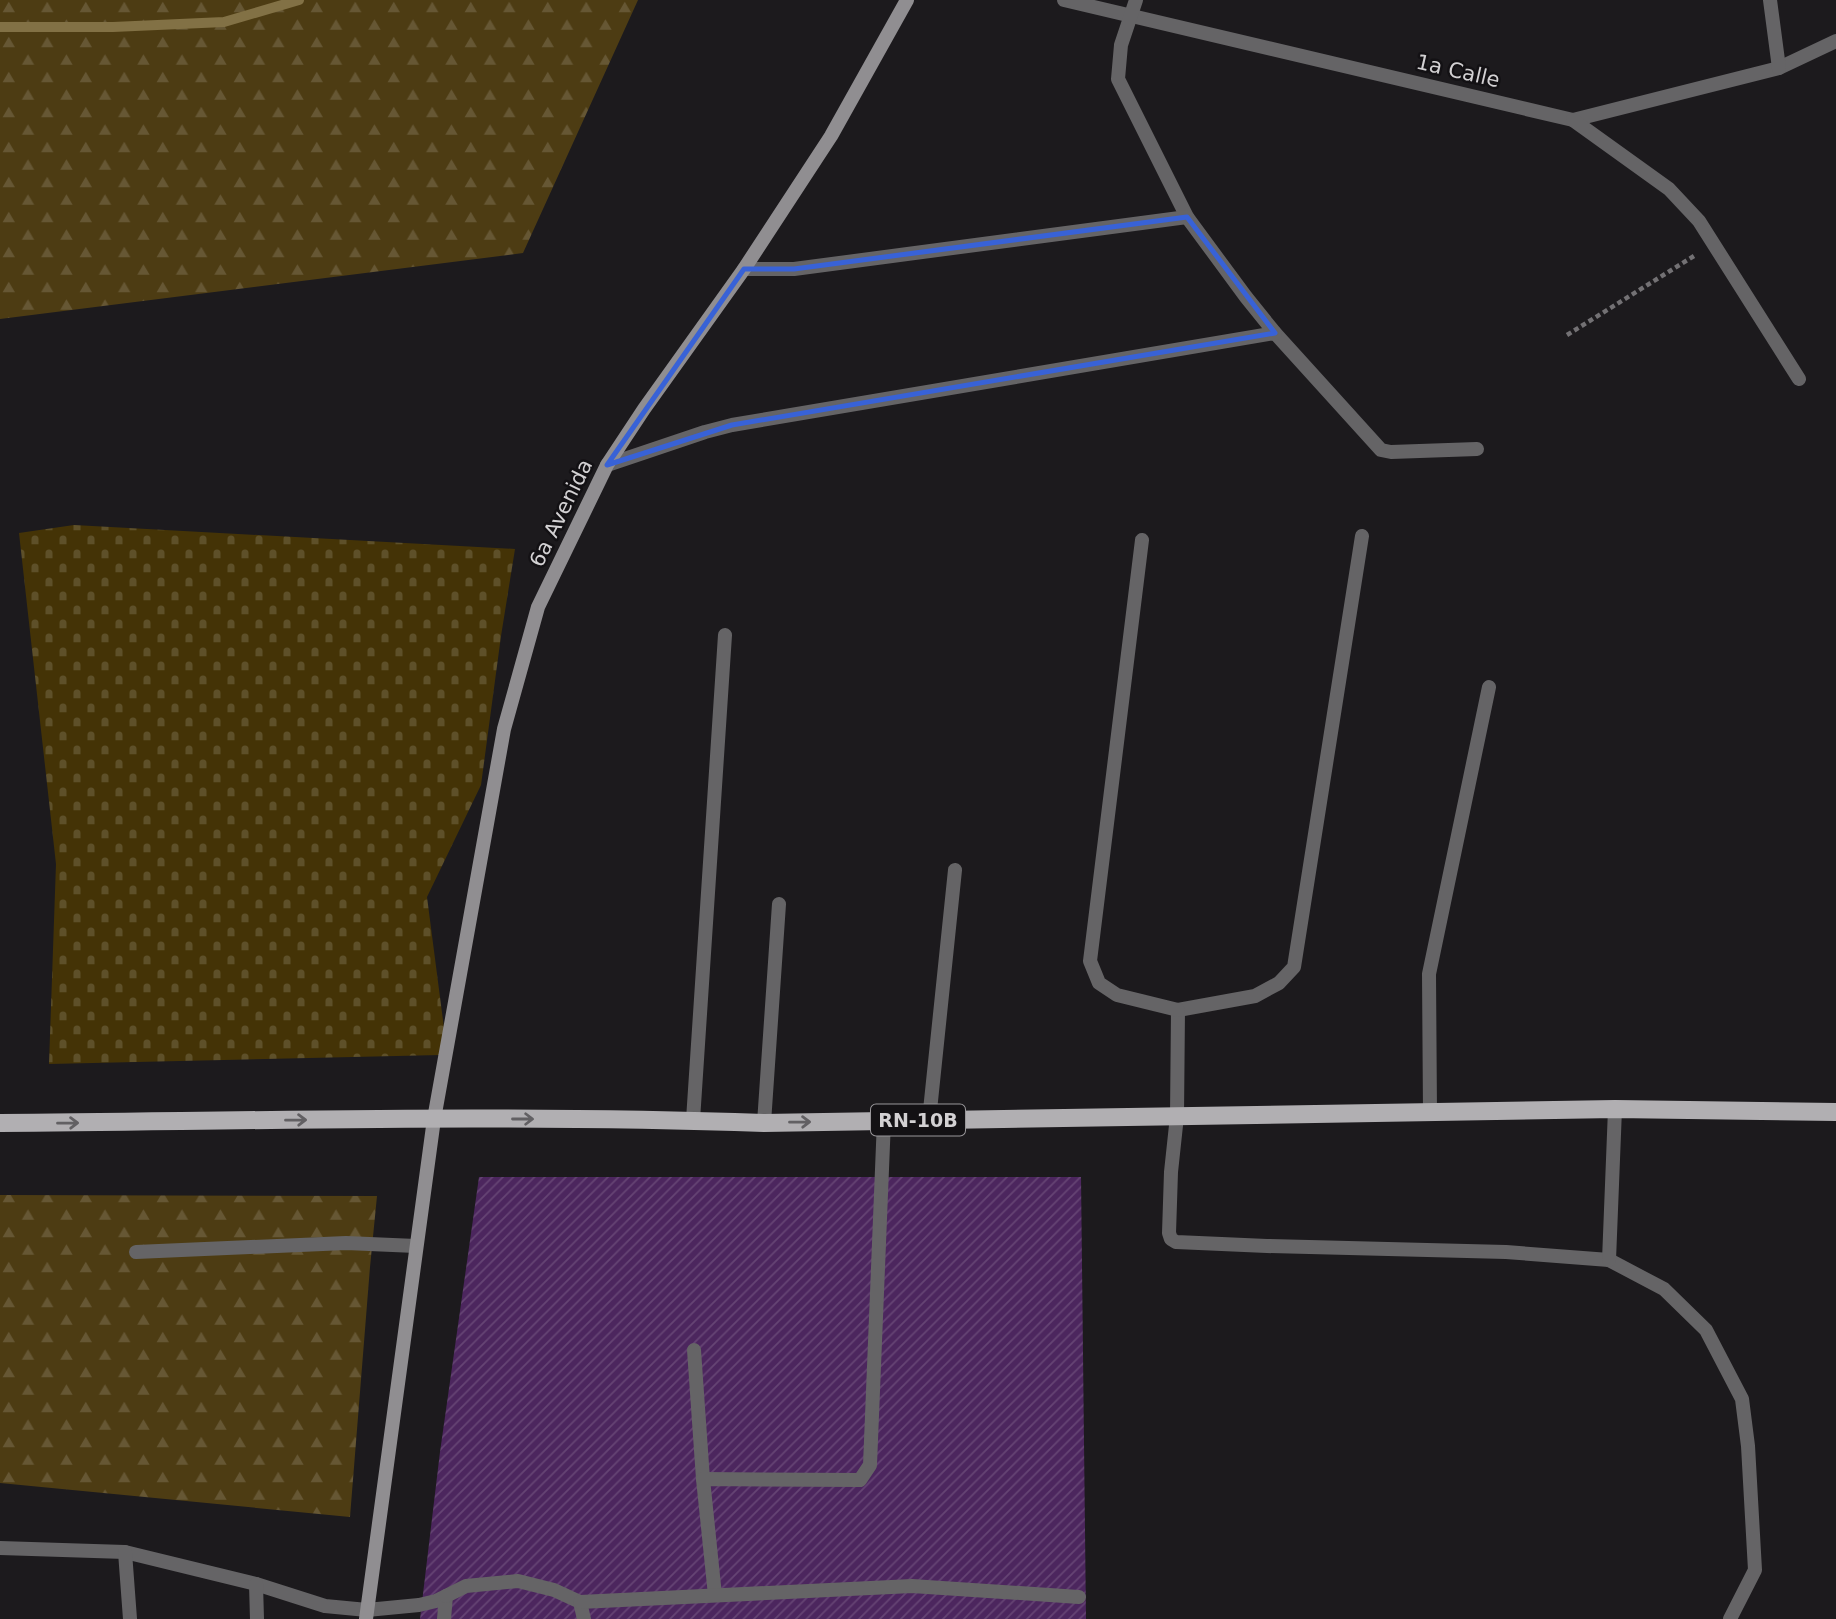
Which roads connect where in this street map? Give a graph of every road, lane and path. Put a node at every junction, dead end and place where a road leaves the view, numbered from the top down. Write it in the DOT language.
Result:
graph roads {
  1 [pos="907,0"];
  2 [pos="1064,0"];
  3 [pos="1136,0"];
  4 [pos="1770,0"];
  5 [pos="1130,16"];
  6 [pos="1836,41"];
  7 [pos="1779,68"];
  8 [pos="1573,120"];
  9 [pos="1187,217"];
  10 [pos="1715,243"];
  11 [pos="744,269"];
  12 [pos="1275,333"];
  13 [pos="1567,335"];
  14 [pos="1799,379"];
  15 [pos="1477,449"];
  16 [pos="607,465"];
  17 [pos="1363,536"];
  18 [pos="1142,540"];
  19 [pos="725,635"];
  20 [pos="1489,687"];
  21 [pos="955,870"];
  22 [pos="779,904"];
  23 [pos="1178,1010"];
  24 [pos="1615,1109"];
  25 [pos="1430,1112"];
  26 [pos="1836,1112"];
  27 [pos="1177,1116"];
  28 [pos="434,1119"];
  29 [pos="692,1120"];
  30 [pos="884,1120"];
  31 [pos="929,1120"];
  32 [pos="0,1123"];
  33 [pos="764,1123"];
  34 [pos="416,1246"];
  35 [pos="136,1252"];
  36 [pos="1609,1260"];
  37 [pos="694,1350"];
  38 [pos="703,1479"];
  39 [pos="0,1548"];
  40 [pos="125,1552"];
  41 [pos="256,1584"];
  42 [pos="715,1595"];
  43 [pos="446,1596"];
  44 [pos="1079,1597"];
  45 [pos="580,1602"];
  46 [pos="366,1614"];
  47 [pos="130,1619"];
  48 [pos="257,1619"];
  49 [pos="444,1619"];
  50 [pos="584,1619"];
  51 [pos="1730,1619"];
  1 -- 11 [label="street, 6a Avenida"];
  2 -- 5 [label="street, 1a Calle"];
  3 -- 5 [label="street"];
  4 -- 7 [label="street"];
  5 -- 8 [label="street, 1a Calle"];
  5 -- 9 [label="street"];
  6 -- 7 [label="street, 1a Calle"];
  7 -- 8 [label="street, 1a Calle"];
  8 -- 10 [label="street"];
  9 -- 11 [label="street"];
  9 -- 12 [label="street"];
  10 -- 13 [label="path"];
  10 -- 14 [label="street"];
  11 -- 16 [label="street, 6a Avenida"];
  12 -- 15 [label="street"];
  12 -- 16 [label="street"];
  16 -- 28 [label="street, 6a Avenida"];
  17 -- 23 [label="street"];
  18 -- 23 [label="street"];
  19 -- 29 [label="street"];
  20 -- 25 [label="street"];
  21 -- 31 [label="street"];
  22 -- 33 [label="street"];
  23 -- 27 [label="street"];
  24 -- 25 [label="main road, RN-10B"];
  24 -- 26 [label="main road, RN-10B"];
  24 -- 36 [label="street"];
  25 -- 27 [label="main road, RN-10B"];
  27 -- 31 [label="main road, RN-10B"];
  27 -- 36 [label="street"];
  28 -- 29 [label="main road, RN-10B, one-way"];
  32 -- 28 [label="main road, RN-10B, one-way"];
  28 -- 34 [label="street, 6a Avenida"];
  29 -- 33 [label="main road, RN-10B"];
  30 -- 31 [label="main road, RN-10B"];
  33 -- 30 [label="main road, RN-10B, one-way"];
  30 -- 38 [label="street"];
  34 -- 35 [label="street"];
  34 -- 46 [label="street, 6a Avenida"];
  36 -- 51 [label="street"];
  37 -- 38 [label="street"];
  38 -- 42 [label="street"];
  39 -- 40 [label="street"];
  40 -- 41 [label="street"];
  40 -- 47 [label="street"];
  41 -- 46 [label="street"];
  41 -- 48 [label="street"];
  42 -- 44 [label="street"];
  42 -- 45 [label="street"];
  43 -- 45 [label="street"];
  43 -- 46 [label="street"];
  43 -- 49 [label="street"];
  45 -- 50 [label="street"];
}
